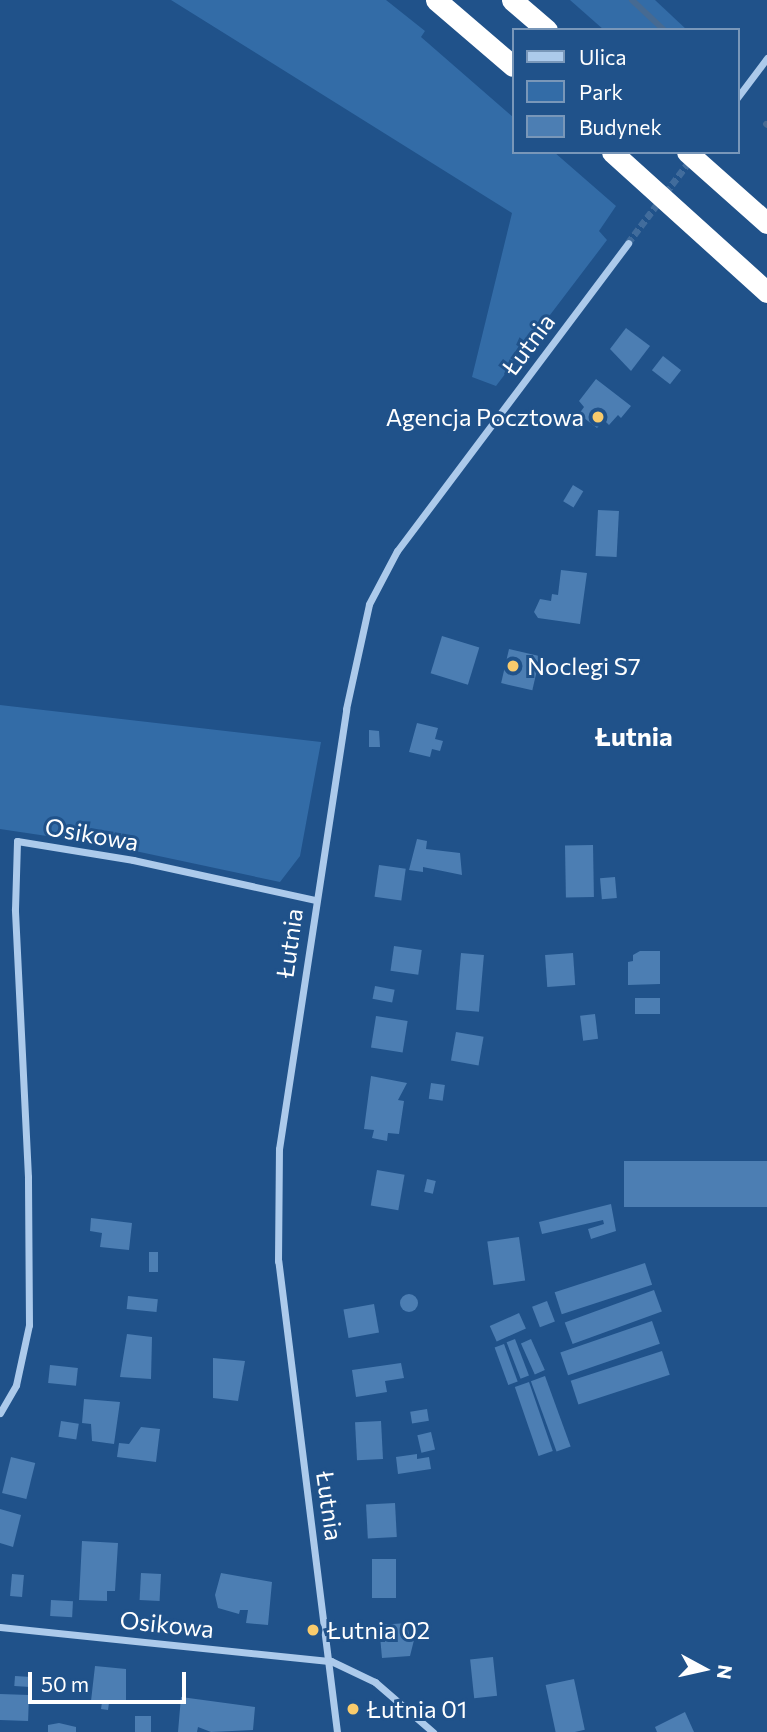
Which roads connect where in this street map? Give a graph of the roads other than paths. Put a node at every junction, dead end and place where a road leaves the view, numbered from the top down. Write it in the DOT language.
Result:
graph roads {
  1 [pos="436,0"];
  2 [pos="512,0"];
  3 [pos="545,28"];
  4 [pos="767,58"];
  5 [pos="512,65"];
  6 [pos="739,95"];
  7 [pos="614,154"];
  8 [pos="689,154"];
  9 [pos="767,223"];
  10 [pos="628,243"];
  11 [pos="767,292"];
  12 [pos="315,900"];
  13 [pos="0,1413"];
  14 [pos="0,1627"];
  15 [pos="331,1661"];
  16 [pos="337,1732"];
  17 [pos="433,1732"];
  1 -- 5 [label="highway"];
  2 -- 3 [label="highway"];
  4 -- 6 [label="street"];
  7 -- 11 [label="highway"];
  8 -- 9 [label="highway"];
  10 -- 12 [label="street, Łutnia"];
  12 -- 13 [label="street, Osikowa"];
  12 -- 15 [label="street, Łutnia"];
  14 -- 15 [label="street, Osikowa"];
  15 -- 16 [label="street, Łutnia"];
  15 -- 17 [label="street, Osikowa"];
}
